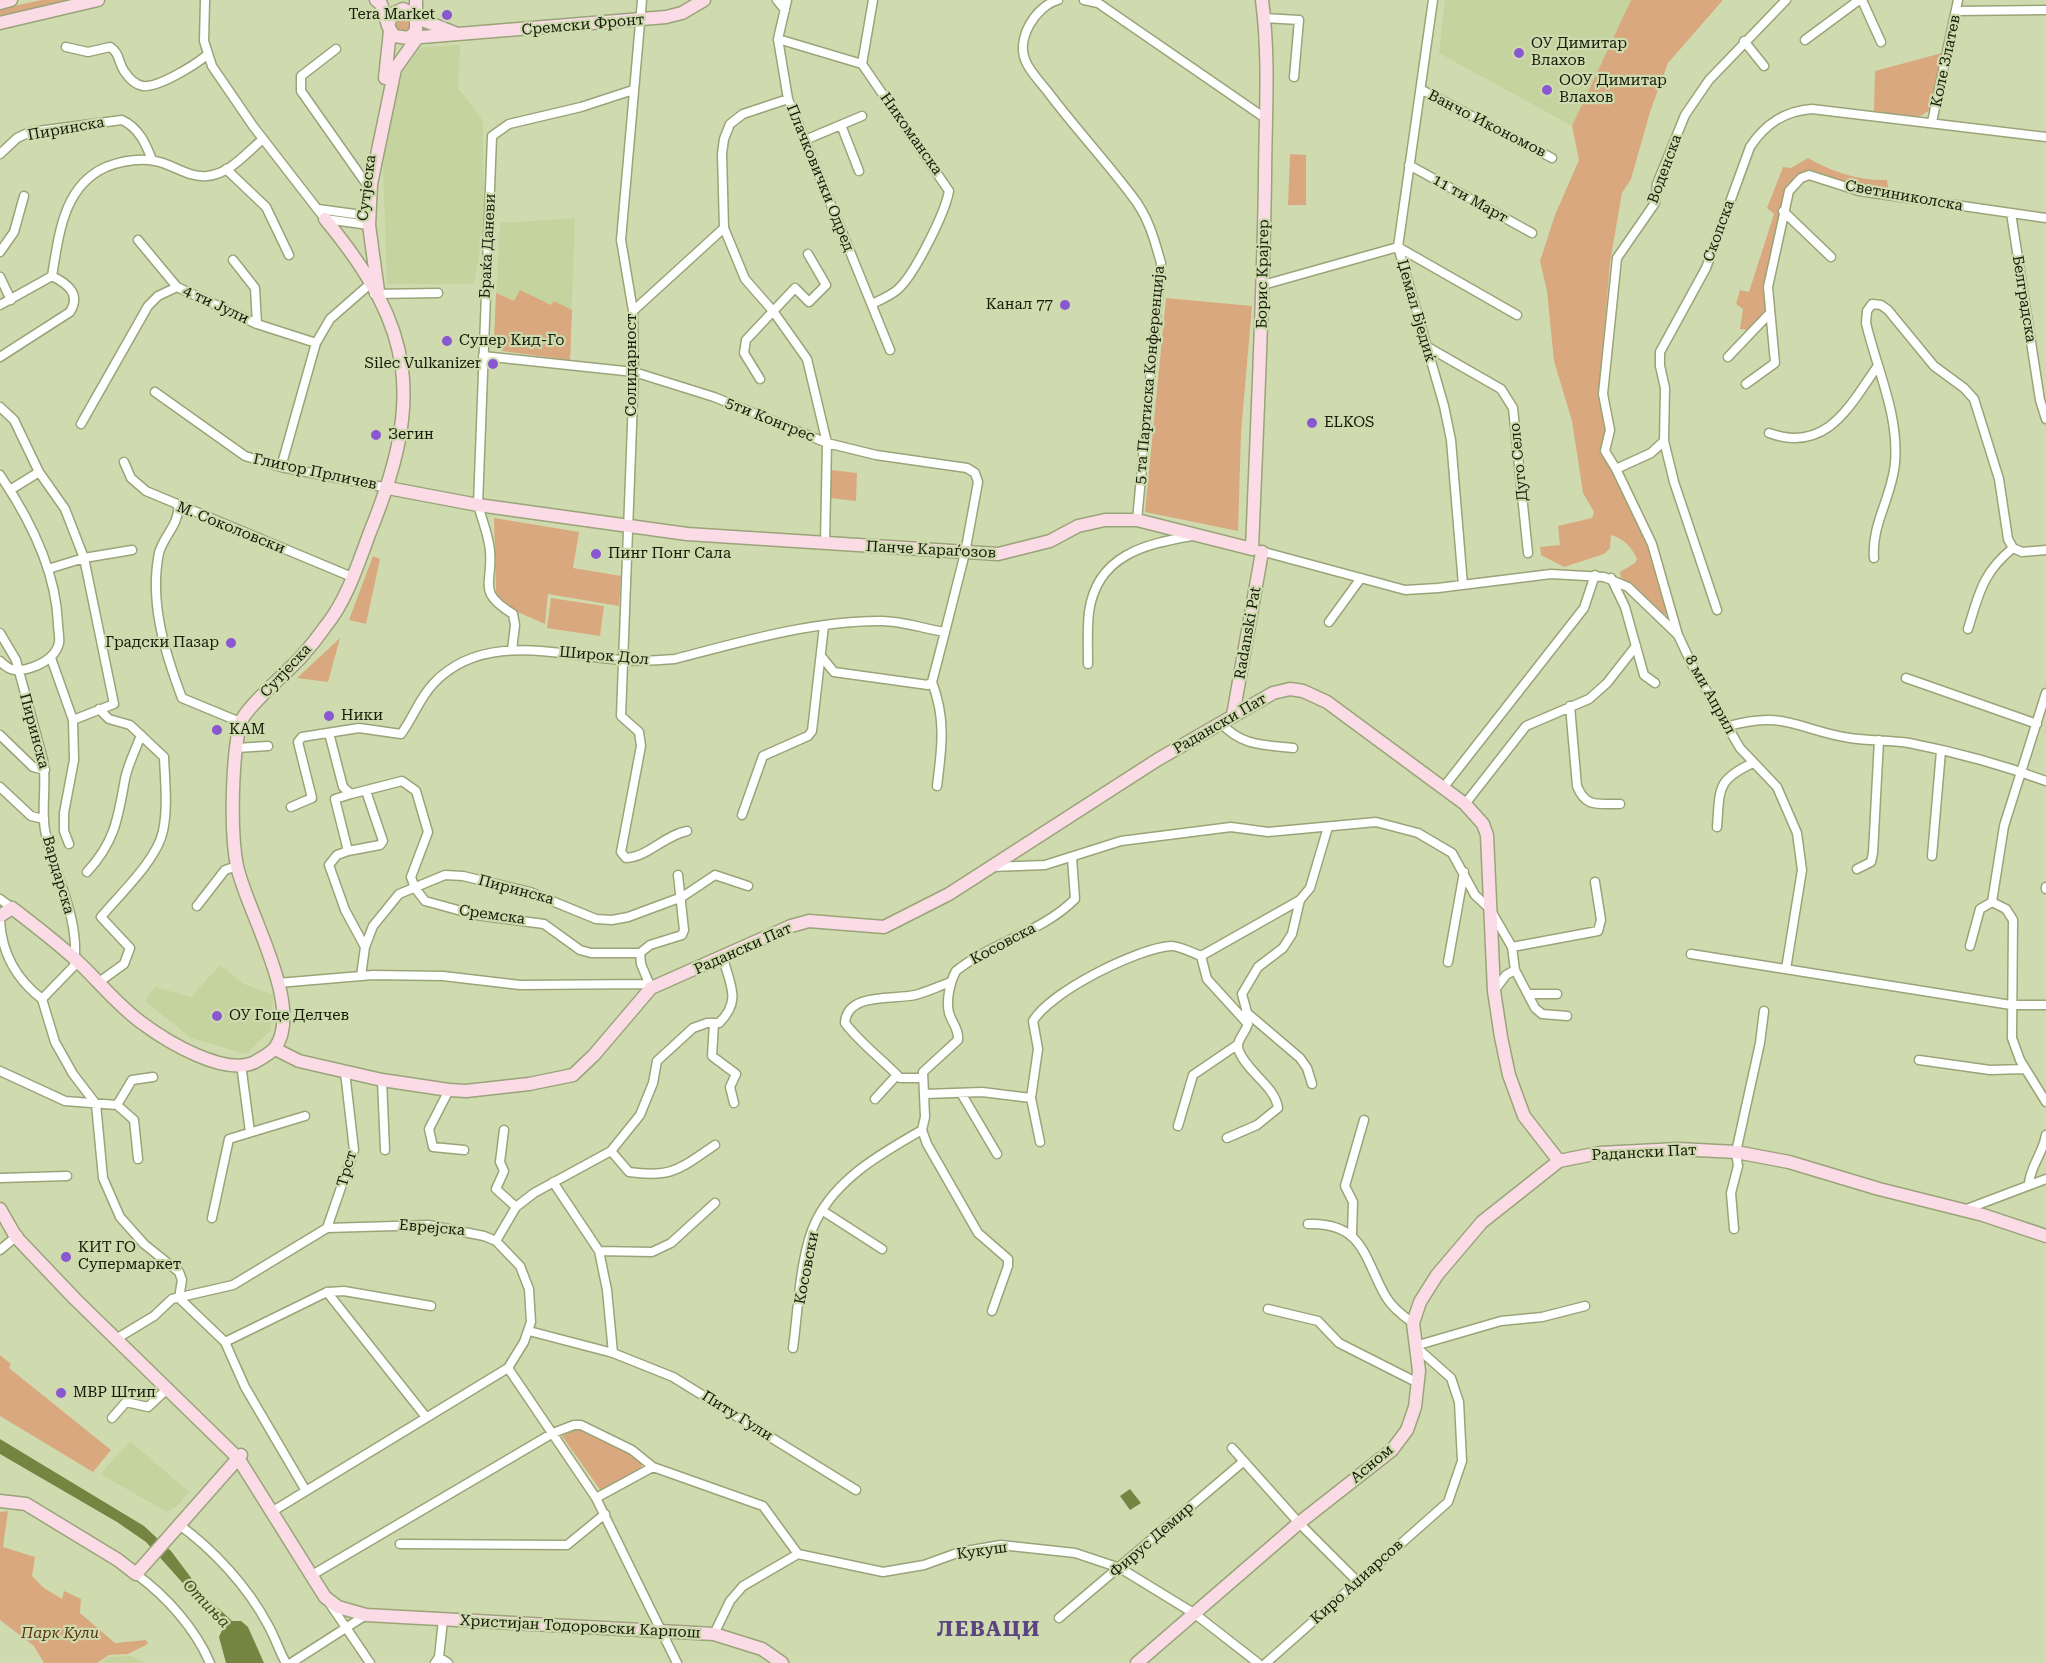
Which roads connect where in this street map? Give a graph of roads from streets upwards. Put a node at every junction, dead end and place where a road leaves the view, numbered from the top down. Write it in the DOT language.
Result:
graph roads {
  1 [pos="11,0"];
  2 [pos="98,0"];
  3 [pos="205,0"];
  4 [pos="376,0"];
  5 [pos="386,0"];
  6 [pos="416,0"];
  7 [pos="642,0"];
  8 [pos="704,0"];
  9 [pos="777,0"];
  10 [pos="787,0"];
  11 [pos="873,0"];
  12 [pos="1058,0"];
  13 [pos="1087,0"];
  14 [pos="1262,0"];
  15 [pos="1433,0"];
  16 [pos="1786,0"];
  17 [pos="1860,0"];
  18 [pos="1958,0"];
  19 [pos="0,3"];
  20 [pos="402,5"];
  21 [pos="785,10"];
  22 [pos="2046,10"];
  23 [pos="1956,11"];
  24 [pos="416,16"];
  25 [pos="1264,18"];
  26 [pos="640,20"];
  27 [pos="0,23"];
  28 [pos="389,28"];
  29 [pos="459,35"];
  30 [pos="413,38"];
  31 [pos="778,39"];
  32 [pos="1805,40"];
  33 [pos="1744,41"];
  34 [pos="1881,42"];
  35 [pos="66,47"];
  36 [pos="336,49"];
  37 [pos="207,55"];
  38 [pos="862,63"];
  39 [pos="1764,66"];
  40 [pos="1294,77"];
  41 [pos="633,90"];
  42 [pos="1422,90"];
  43 [pos="788,99"];
  44 [pos="862,116"];
  45 [pos="1265,118"];
  46 [pos="1932,122"];
  47 [pos="841,125"];
  48 [pos="2046,137"];
  49 [pos="263,139"];
  50 [pos="805,140"];
  51 [pos="0,154"];
  52 [pos="1552,158"];
  53 [pos="152,160"];
  54 [pos="1408,165"];
  55 [pos="226,169"];
  56 [pos="859,171"];
  57 [pos="365,182"];
  58 [pos="24,196"];
  59 [pos="1783,211"];
  60 [pos="2011,213"];
  61 [pos="322,214"];
  62 [pos="2046,218"];
  63 [pos="365,220"];
  64 [pos="724,228"];
  65 [pos="1532,233"];
  66 [pos="138,240"];
  67 [pos="1398,247"];
  68 [pos="0,252"];
  69 [pos="808,254"];
  70 [pos="289,255"];
  71 [pos="1831,257"];
  72 [pos="233,260"];
  73 [pos="52,276"];
  74 [pos="0,277"];
  75 [pos="370,284"];
  76 [pos="1263,285"];
  77 [pos="177,287"];
  78 [pos="359,292"];
  79 [pos="438,293"];
  80 [pos="378,296"];
  81 [pos="12,300"];
  82 [pos="872,304"];
  83 [pos="0,306"];
  84 [pos="633,311"];
  85 [pos="773,311"];
  86 [pos="1770,313"];
  87 [pos="1517,315"];
  88 [pos="257,324"];
  89 [pos="316,343"];
  90 [pos="1426,346"];
  91 [pos="890,350"];
  92 [pos="483,356"];
  93 [pos="0,357"];
  94 [pos="1728,357"];
  95 [pos="1877,367"];
  96 [pos="634,372"];
  97 [pos="760,379"];
  98 [pos="1746,384"];
  99 [pos="155,392"];
  100 [pos="0,407"];
  101 [pos="2046,419"];
  102 [pos="81,424"];
  103 [pos="1769,433"];
  104 [pos="1664,441"];
  105 [pos="827,443"];
  106 [pos="124,462"];
  107 [pos="281,467"];
  108 [pos="1616,470"];
  109 [pos="39,471"];
  110 [pos="0,475"];
  111 [pos="388,488"];
  112 [pos="10,490"];
  113 [pos="178,506"];
  114 [pos="478,506"];
  115 [pos="1137,520"];
  116 [pos="627,528"];
  117 [pos="1200,535"];
  118 [pos="825,544"];
  119 [pos="2013,548"];
  120 [pos="132,550"];
  121 [pos="1257,550"];
  122 [pos="2046,550"];
  123 [pos="965,554"];
  124 [pos="1528,554"];
  125 [pos="84,558"];
  126 [pos="1874,558"];
  127 [pos="48,569"];
  128 [pos="1595,575"];
  129 [pos="352,577"];
  130 [pos="1361,578"];
  131 [pos="1611,578"];
  132 [pos="1463,585"];
  133 [pos="1717,610"];
  134 [pos="1329,622"];
  135 [pos="824,626"];
  136 [pos="1968,629"];
  137 [pos="945,632"];
  138 [pos="0,633"];
  139 [pos="1678,635"];
  140 [pos="1636,646"];
  141 [pos="512,650"];
  142 [pos="821,655"];
  143 [pos="51,658"];
  144 [pos="623,660"];
  145 [pos="0,661"];
  146 [pos="1088,664"];
  147 [pos="19,671"];
  148 [pos="1906,678"];
  149 [pos="932,682"];
  150 [pos="1654,683"];
  151 [pos="2046,693"];
  152 [pos="1570,706"];
  153 [pos="99,709"];
  154 [pos="1233,715"];
  155 [pos="73,720"];
  156 [pos="240,722"];
  157 [pos="1221,723"];
  158 [pos="2037,724"];
  159 [pos="1729,726"];
  160 [pos="329,733"];
  161 [pos="0,735"];
  162 [pos="141,735"];
  163 [pos="1880,740"];
  164 [pos="268,746"];
  165 [pos="237,748"];
  166 [pos="1293,748"];
  167 [pos="1941,751"];
  168 [pos="1753,763"];
  169 [pos="45,770"];
  170 [pos="2021,771"];
  171 [pos="2046,781"];
  172 [pos="937,786"];
  173 [pos="0,787"];
  174 [pos="1443,788"];
  175 [pos="366,791"];
  176 [pos="351,794"];
  177 [pos="1465,804"];
  178 [pos="1620,804"];
  179 [pos="291,807"];
  180 [pos="742,815"];
  181 [pos="44,823"];
  182 [pos="1328,827"];
  183 [pos="1717,827"];
  184 [pos="687,831"];
  185 [pos="69,844"];
  186 [pos="348,851"];
  187 [pos="1932,856"];
  188 [pos="1072,858"];
  189 [pos="237,866"];
  190 [pos="987,867"];
  191 [pos="1857,869"];
  192 [pos="87,872"];
  193 [pos="1464,872"];
  194 [pos="678,875"];
  195 [pos="1595,882"];
  196 [pos="748,885"];
  197 [pos="415,888"];
  198 [pos="682,897"];
  199 [pos="0,899"];
  200 [pos="1300,900"];
  201 [pos="1992,902"];
  202 [pos="197,906"];
  203 [pos="12,908"];
  204 [pos="1490,909"];
  205 [pos="0,916"];
  206 [pos="0,921"];
  207 [pos="1970,946"];
  208 [pos="365,947"];
  209 [pos="1512,947"];
  210 [pos="640,953"];
  211 [pos="1691,954"];
  212 [pos="1201,956"];
  213 [pos="723,958"];
  214 [pos="75,959"];
  215 [pos="1448,962"];
  216 [pos="1786,969"];
  217 [pos="1515,970"];
  218 [pos="361,976"];
  219 [pos="99,982"];
  220 [pos="951,982"];
  221 [pos="278,983"];
  222 [pos="650,986"];
  223 [pos="1494,991"];
  224 [pos="1528,994"];
  225 [pos="1557,994"];
  226 [pos="42,999"];
  227 [pos="2011,1005"];
  228 [pos="2046,1005"];
  229 [pos="1764,1011"];
  230 [pos="1246,1012"];
  231 [pos="1567,1016"];
  232 [pos="714,1023"];
  233 [pos="1248,1024"];
  234 [pos="1238,1045"];
  235 [pos="275,1049"];
  236 [pos="1919,1060"];
  237 [pos="240,1064"];
  238 [pos="2025,1069"];
  239 [pos="0,1071"];
  240 [pos="345,1072"];
  241 [pos="897,1075"];
  242 [pos="153,1077"];
  243 [pos="921,1078"];
  244 [pos="382,1080"];
  245 [pos="1312,1084"];
  246 [pos="449,1090"];
  247 [pos="962,1093"];
  248 [pos="925,1094"];
  249 [pos="1031,1098"];
  250 [pos="875,1099"];
  251 [pos="2046,1102"];
  252 [pos="734,1103"];
  253 [pos="96,1104"];
  254 [pos="117,1105"];
  255 [pos="305,1116"];
  256 [pos="1364,1120"];
  257 [pos="1178,1126"];
  258 [pos="504,1130"];
  259 [pos="922,1130"];
  260 [pos="250,1132"];
  261 [pos="2046,1135"];
  262 [pos="1227,1138"];
  263 [pos="1040,1142"];
  264 [pos="715,1145"];
  265 [pos="385,1150"];
  266 [pos="464,1150"];
  267 [pos="611,1151"];
  268 [pos="1736,1152"];
  269 [pos="997,1154"];
  270 [pos="138,1159"];
  271 [pos="1559,1161"];
  272 [pos="67,1176"];
  273 [pos="0,1178"];
  274 [pos="2046,1179"];
  275 [pos="554,1182"];
  276 [pos="2029,1183"];
  277 [pos="0,1200"];
  278 [pos="715,1203"];
  279 [pos="516,1207"];
  280 [pos="0,1209"];
  281 [pos="1964,1210"];
  282 [pos="823,1211"];
  283 [pos="212,1218"];
  284 [pos="1308,1224"];
  285 [pos="327,1228"];
  286 [pos="1734,1229"];
  287 [pos="1352,1235"];
  288 [pos="17,1236"];
  289 [pos="2046,1236"];
  290 [pos="496,1241"];
  291 [pos="882,1249"];
  292 [pos="0,1250"];
  293 [pos="599,1251"];
  294 [pos="327,1292"];
  295 [pos="180,1298"];
  296 [pos="431,1306"];
  297 [pos="1585,1306"];
  298 [pos="1268,1309"];
  299 [pos="992,1311"];
  300 [pos="1413,1323"];
  301 [pos="528,1330"];
  302 [pos="120,1339"];
  303 [pos="225,1342"];
  304 [pos="1414,1346"];
  305 [pos="793,1348"];
  306 [pos="613,1353"];
  307 [pos="508,1368"];
  308 [pos="1418,1383"];
  309 [pos="166,1389"];
  310 [pos="426,1417"];
  311 [pos="112,1418"];
  312 [pos="553,1433"];
  313 [pos="1232,1448"];
  314 [pos="238,1455"];
  315 [pos="1244,1461"];
  316 [pos="653,1467"];
  317 [pos="856,1490"];
  318 [pos="306,1491"];
  319 [pos="596,1498"];
  320 [pos="0,1501"];
  321 [pos="275,1510"];
  322 [pos="605,1514"];
  323 [pos="1299,1523"];
  324 [pos="173,1528"];
  325 [pos="400,1544"];
  326 [pos="798,1554"];
  327 [pos="1120,1568"];
  328 [pos="134,1573"];
  329 [pos="313,1574"];
  330 [pos="1358,1582"];
  331 [pos="325,1597"];
  332 [pos="1195,1614"];
  333 [pos="366,1615"];
  334 [pos="1059,1618"];
  335 [pos="443,1620"];
  336 [pos="345,1628"];
  337 [pos="660,1631"];
  338 [pos="714,1634"];
  339 [pos="437,1660"];
  340 [pos="210,1663"];
  341 [pos="288,1663"];
  342 [pos="370,1663"];
  343 [pos="448,1663"];
  344 [pos="677,1663"];
  345 [pos="782,1663"];
  346 [pos="1137,1663"];
  347 [pos="1258,1663"];
  348 [pos="1266,1663"];
  1 -- 19 [label="street"];
  2 -- 27 [label="street"];
  3 -- 37 [label="street"];
  4 -- 28 [label="street"];
  5 -- 20 [label="street"];
  6 -- 24 [label="street"];
  7 -- 26 [label="street, Солидарност"];
  8 -- 26 [label="street, Сремски Фронт"];
  9 -- 21 [label="street"];
  10 -- 21 [label="street, Плачковички Одред"];
  11 -- 38 [label="street"];
  12 -- 115 [label="street, 5 та Партиска Конференција"];
  13 -- 45 [label="street"];
  14 -- 25 [label="street, Борис Крајгер"];
  15 -- 42 [label="street, Џемал Бједиќ"];
  16 -- 33 [label="street, Воденска"];
  17 -- 32 [label="street"];
  17 -- 34 [label="street"];
  18 -- 23 [label="street, Коле Златев"];
  20 -- 24 [label="street"];
  20 -- 28 [label="street"];
  21 -- 31 [label="street, Плачковички Одред"];
  22 -- 23 [label="street"];
  23 -- 46 [label="street, Коле Златев"];
  24 -- 29 [label="street"];
  24 -- 30 [label="street"];
  25 -- 40 [label="street"];
  25 -- 45 [label="street, Борис Крајгер"];
  26 -- 29 [label="street, Сремски Фронт"];
  26 -- 41 [label="street, Солидарност"];
  28 -- 30 [label="street"];
  28 -- 57 [label="street, Сутјеска"];
  29 -- 30 [label="street, Сремски Фронт"];
  30 -- 63 [label="street, Сутјеска"];
  31 -- 38 [label="street"];
  31 -- 43 [label="street, Плачковички Одред"];
  33 -- 39 [label="street"];
  33 -- 108 [label="street, Воденска"];
  35 -- 37 [label="street"];
  36 -- 57 [label="street"];
  37 -- 49 [label="street"];
  38 -- 82 [label="street, Никоманска"];
  41 -- 84 [label="street, Солидарност"];
  41 -- 92 [label="street, Браќа Даневи"];
  42 -- 52 [label="street, Ванчо Икономов"];
  42 -- 54 [label="street, Џемал Бједиќ"];
  43 -- 50 [label="street, Плачковички Одред"];
  43 -- 64 [label="street"];
  44 -- 47 [label="street"];
  45 -- 76 [label="street, Борис Крајгер"];
  46 -- 48 [label="street, Скопска"];
  46 -- 104 [label="street, Скопска"];
  47 -- 50 [label="street"];
  47 -- 56 [label="street"];
  49 -- 55 [label="street"];
  49 -- 61 [label="street"];
  50 -- 82 [label="street, Плачковички Одред"];
  51 -- 53 [label="street, Пиринска"];
  53 -- 55 [label="street"];
  53 -- 73 [label="street"];
  54 -- 65 [label="street, 11 ти Март"];
  54 -- 67 [label="street, Џемал Бједиќ"];
  55 -- 70 [label="street"];
  57 -- 63 [label="street, Сутјеска"];
  58 -- 68 [label="street"];
  59 -- 60 [label="street, Светиниколска"];
  59 -- 71 [label="street"];
  59 -- 86 [label="street, Светиниколска"];
  60 -- 62 [label="street, Светиниколска"];
  60 -- 101 [label="street, Белградска"];
  61 -- 63 [label="street"];
  61 -- 75 [label="street"];
  63 -- 75 [label="street, Сутјеска"];
  63 -- 80 [label="street"];
  64 -- 84 [label="street"];
  64 -- 85 [label="street"];
  66 -- 77 [label="street"];
  67 -- 76 [label="street"];
  67 -- 87 [label="street"];
  67 -- 90 [label="street, Џемал Бједиќ"];
  69 -- 85 [label="street"];
  72 -- 88 [label="street"];
  73 -- 81 [label="street"];
  73 -- 93 [label="street"];
  74 -- 81 [label="street"];
  75 -- 78 [label="street"];
  75 -- 80 [label="street, Сутјеска"];
  76 -- 121 [label="street, Борис Крајгер"];
  77 -- 88 [label="street, 4 ти Јули"];
  77 -- 102 [label="street, 4 ти Јули"];
  78 -- 80 [label="street"];
  78 -- 89 [label="street"];
  79 -- 80 [label="street"];
  80 -- 111 [label="street, Сутјеска"];
  81 -- 83 [label="street"];
  82 -- 91 [label="street, Плачковички Одред"];
  84 -- 96 [label="street, Солидарност"];
  85 -- 97 [label="street"];
  85 -- 105 [label="street"];
  86 -- 94 [label="street"];
  86 -- 98 [label="street, Светиниколска"];
  88 -- 89 [label="street, 4 ти Јули"];
  89 -- 107 [label="street"];
  90 -- 124 [label="street, Дуго Село"];
  90 -- 132 [label="street, Џемал Бједиќ"];
  92 -- 96 [label="street, 5ти Конгрес"];
  92 -- 114 [label="street, Браќа Даневи"];
  95 -- 103 [label="street"];
  95 -- 119 [label="street"];
  95 -- 126 [label="street"];
  96 -- 105 [label="street, 5ти Конгрес"];
  96 -- 116 [label="street, Солидарност"];
  99 -- 107 [label="street, Глигор Прличев"];
  100 -- 109 [label="street"];
  104 -- 108 [label="street"];
  104 -- 133 [label="street, Скопска"];
  105 -- 118 [label="street"];
  105 -- 123 [label="street, 5ти Конгрес"];
  106 -- 113 [label="street, М. Соколовски"];
  107 -- 111 [label="street, Глигор Прличев"];
  108 -- 139 [label="street, 8 ми Април"];
  109 -- 112 [label="street"];
  109 -- 125 [label="street"];
  110 -- 112 [label="street"];
  111 -- 114 [label="street, Панче Караѓозов"];
  111 -- 129 [label="street, Сутјеска"];
  112 -- 127 [label="street"];
  113 -- 129 [label="street, М. Соколовски"];
  113 -- 156 [label="street"];
  114 -- 116 [label="street, Панче Караѓозов"];
  114 -- 141 [label="street, Браќа Даневи"];
  115 -- 117 [label="street, Панче Караѓозов"];
  115 -- 123 [label="street, Панче Караѓозов"];
  116 -- 118 [label="street, Панче Караѓозов"];
  116 -- 144 [label="street, Солидарност"];
  117 -- 121 [label="street, Панче Караѓозов"];
  117 -- 146 [label="street"];
  118 -- 123 [label="street, Панче Караѓозов"];
  119 -- 122 [label="street"];
  119 -- 136 [label="street"];
  120 -- 125 [label="street"];
  121 -- 130 [label="street, Панче Караѓозов"];
  121 -- 154 [label="street, Radanski Pat"];
  123 -- 137 [label="street"];
  125 -- 127 [label="street"];
  125 -- 153 [label="street"];
  127 -- 143 [label="street"];
  128 -- 131 [label="street"];
  128 -- 132 [label="street, Панче Караѓозов"];
  128 -- 174 [label="street"];
  129 -- 156 [label="street, Сутјеска"];
  130 -- 132 [label="street, Панче Караѓозов"];
  130 -- 134 [label="street"];
  131 -- 139 [label="street"];
  131 -- 140 [label="street"];
  135 -- 137 [label="street, Широк Дол"];
  135 -- 142 [label="street"];
  135 -- 144 [label="street, Широк Дол"];
  137 -- 149 [label="street"];
  138 -- 147 [label="street, Пиринска"];
  139 -- 159 [label="street, 8 ми Април"];
  140 -- 150 [label="street"];
  140 -- 152 [label="street"];
  141 -- 144 [label="street, Широк Дол"];
  141 -- 160 [label="street, Широк Дол"];
  142 -- 149 [label="street"];
  142 -- 180 [label="street"];
  143 -- 147 [label="street"];
  143 -- 155 [label="street"];
  144 -- 184 [label="street, Солидарност"];
  145 -- 147 [label="street"];
  147 -- 169 [label="street, Пиринска"];
  148 -- 158 [label="street"];
  149 -- 172 [label="street"];
  151 -- 158 [label="street"];
  152 -- 177 [label="street"];
  152 -- 178 [label="street"];
  153 -- 155 [label="street"];
  153 -- 162 [label="street"];
  154 -- 157 [label="street, Радански Пат"];
  154 -- 174 [label="street, Радански Пат"];
  155 -- 185 [label="street"];
  156 -- 165 [label="street"];
  157 -- 166 [label="street"];
  157 -- 190 [label="street, Радански Пат"];
  158 -- 170 [label="street"];
  159 -- 163 [label="street"];
  159 -- 168 [label="street, 8 ми Април"];
  160 -- 176 [label="street"];
  160 -- 179 [label="street, Широк Дол"];
  161 -- 169 [label="street"];
  162 -- 192 [label="street"];
  162 -- 219 [label="street"];
  163 -- 167 [label="street"];
  163 -- 191 [label="street"];
  164 -- 165 [label="street"];
  165 -- 189 [label="street"];
  167 -- 170 [label="street"];
  167 -- 187 [label="street"];
  168 -- 183 [label="street"];
  168 -- 216 [label="street, 8 ми Април"];
  169 -- 181 [label="street, Пиринска"];
  170 -- 171 [label="street"];
  170 -- 201 [label="street"];
  173 -- 181 [label="street"];
  174 -- 177 [label="street, Радански Пат"];
  175 -- 176 [label="street"];
  175 -- 186 [label="street"];
  175 -- 197 [label="street"];
  176 -- 186 [label="street"];
  177 -- 204 [label="street, Радански Пат"];
  181 -- 214 [label="street, Вардарска"];
  182 -- 188 [label="street"];
  182 -- 193 [label="street"];
  182 -- 200 [label="street"];
  186 -- 208 [label="street"];
  188 -- 190 [label="street"];
  188 -- 220 [label="street, Косовска"];
  189 -- 202 [label="street"];
  189 -- 221 [label="street"];
  190 -- 213 [label="street, Радански Пат"];
  193 -- 204 [label="street"];
  193 -- 215 [label="street"];
  194 -- 198 [label="street"];
  195 -- 209 [label="street"];
  196 -- 198 [label="street, Пиринска"];
  197 -- 198 [label="street, Пиринска"];
  197 -- 208 [label="street, Пиринска"];
  197 -- 210 [label="street, Сремска"];
  198 -- 210 [label="street"];
  199 -- 203 [label="street"];
  200 -- 212 [label="street"];
  200 -- 230 [label="street"];
  201 -- 207 [label="street"];
  201 -- 227 [label="street"];
  203 -- 205 [label="street"];
  203 -- 214 [label="street"];
  204 -- 209 [label="street"];
  204 -- 223 [label="street, Радански Пат"];
  206 -- 226 [label="street"];
  208 -- 218 [label="street, Пиринска"];
  209 -- 217 [label="street"];
  210 -- 222 [label="street"];
  211 -- 216 [label="street"];
  212 -- 233 [label="street"];
  212 -- 249 [label="street"];
  213 -- 222 [label="street, Радански Пат"];
  213 -- 232 [label="street"];
  214 -- 219 [label="street"];
  214 -- 226 [label="street"];
  216 -- 227 [label="street"];
  217 -- 223 [label="street"];
  217 -- 224 [label="street"];
  218 -- 221 [label="street"];
  218 -- 222 [label="street"];
  219 -- 237 [label="street"];
  220 -- 241 [label="street"];
  220 -- 243 [label="street"];
  221 -- 235 [label="street"];
  222 -- 246 [label="street, Радански Пат"];
  223 -- 271 [label="street, Радански Пат"];
  224 -- 225 [label="street"];
  224 -- 231 [label="street"];
  226 -- 253 [label="street"];
  227 -- 228 [label="street"];
  227 -- 238 [label="street"];
  229 -- 268 [label="street"];
  230 -- 233 [label="street"];
  230 -- 245 [label="street"];
  232 -- 252 [label="street"];
  232 -- 267 [label="street"];
  233 -- 234 [label="street"];
  234 -- 257 [label="street"];
  234 -- 262 [label="street"];
  235 -- 237 [label="street"];
  235 -- 240 [label="street, Радански Пат"];
  236 -- 238 [label="street"];
  237 -- 260 [label="street"];
  238 -- 251 [label="street"];
  239 -- 253 [label="street"];
  240 -- 244 [label="street, Радански Пат"];
  240 -- 285 [label="street, Трст"];
  241 -- 243 [label="street"];
  241 -- 250 [label="street"];
  242 -- 254 [label="street"];
  243 -- 248 [label="street"];
  244 -- 246 [label="street, Радански Пат"];
  244 -- 265 [label="street"];
  246 -- 266 [label="street"];
  247 -- 248 [label="street"];
  247 -- 249 [label="street"];
  247 -- 269 [label="street"];
  248 -- 259 [label="street"];
  249 -- 263 [label="street"];
  253 -- 254 [label="street"];
  253 -- 295 [label="street"];
  254 -- 270 [label="street"];
  255 -- 260 [label="street"];
  256 -- 287 [label="street"];
  258 -- 279 [label="street"];
  259 -- 282 [label="street, Косовски"];
  259 -- 299 [label="street"];
  260 -- 283 [label="street"];
  261 -- 276 [label="street"];
  264 -- 267 [label="street"];
  267 -- 275 [label="street"];
  268 -- 271 [label="street, Радански Пат"];
  268 -- 281 [label="street, Радански Пат"];
  268 -- 286 [label="street"];
  271 -- 300 [label="street, Асном"];
  272 -- 273 [label="street"];
  274 -- 276 [label="street"];
  275 -- 279 [label="street"];
  275 -- 293 [label="street"];
  276 -- 281 [label="street"];
  277 -- 288 [label="street"];
  278 -- 293 [label="street"];
  279 -- 290 [label="street"];
  280 -- 288 [label="street"];
  281 -- 289 [label="street, Радански Пат"];
  282 -- 291 [label="street"];
  282 -- 305 [label="street, Косовски"];
  284 -- 287 [label="street"];
  285 -- 290 [label="street, Еврејска"];
  285 -- 295 [label="street, Еврејска"];
  287 -- 300 [label="street"];
  288 -- 292 [label="street"];
  288 -- 302 [label="street"];
  290 -- 301 [label="street, Еврејска"];
  293 -- 306 [label="street"];
  294 -- 296 [label="street"];
  294 -- 303 [label="street"];
  294 -- 310 [label="street"];
  295 -- 302 [label="street"];
  295 -- 303 [label="street"];
  297 -- 304 [label="street"];
  298 -- 308 [label="street"];
  300 -- 304 [label="street, Асном"];
  301 -- 306 [label="street, Питу Гули"];
  301 -- 307 [label="street, Еврејска"];
  302 -- 309 [label="street"];
  302 -- 314 [label="street"];
  303 -- 318 [label="street"];
  304 -- 308 [label="street, Асном"];
  304 -- 330 [label="street, Киро Аџиарсов"];
  306 -- 317 [label="street, Питу Гули"];
  307 -- 310 [label="street"];
  307 -- 312 [label="street"];
  308 -- 323 [label="street, Асном"];
  309 -- 311 [label="street"];
  309 -- 314 [label="street"];
  310 -- 318 [label="street"];
  312 -- 316 [label="street"];
  312 -- 319 [label="street"];
  312 -- 329 [label="street"];
  313 -- 315 [label="street"];
  314 -- 321 [label="street"];
  314 -- 324 [label="street"];
  315 -- 323 [label="street"];
  315 -- 327 [label="street, Фирус Демир"];
  316 -- 319 [label="street"];
  316 -- 326 [label="street"];
  318 -- 321 [label="street"];
  319 -- 322 [label="street"];
  320 -- 328 [label="street"];
  321 -- 329 [label="street"];
  322 -- 325 [label="street"];
  322 -- 337 [label="street"];
  323 -- 330 [label="street"];
  323 -- 332 [label="street, Асном"];
  324 -- 328 [label="street"];
  324 -- 341 [label="street"];
  326 -- 327 [label="street, Кукуш"];
  326 -- 338 [label="street"];
  327 -- 332 [label="street, Кукуш"];
  327 -- 334 [label="street, Фирус Демир"];
  328 -- 340 [label="street"];
  329 -- 331 [label="street"];
  330 -- 348 [label="street, Киро Аџиарсов"];
  331 -- 333 [label="street, Христијан Тодоровски Карпош"];
  331 -- 336 [label="street"];
  332 -- 346 [label="street, Асном"];
  332 -- 347 [label="street, Кукуш"];
  333 -- 335 [label="street, Христијан Тодоровски Карпош"];
  333 -- 336 [label="street"];
  335 -- 337 [label="street, Христијан Тодоровски Карпош"];
  335 -- 339 [label="street, Христијан Тодоровски Карпош"];
  336 -- 341 [label="street"];
  336 -- 342 [label="street"];
  337 -- 338 [label="street, Христијан Тодоровски Карпош"];
  337 -- 344 [label="street"];
  338 -- 345 [label="street, Христијан Тодоровски Карпош"];
  339 -- 343 [label="street"];
}
